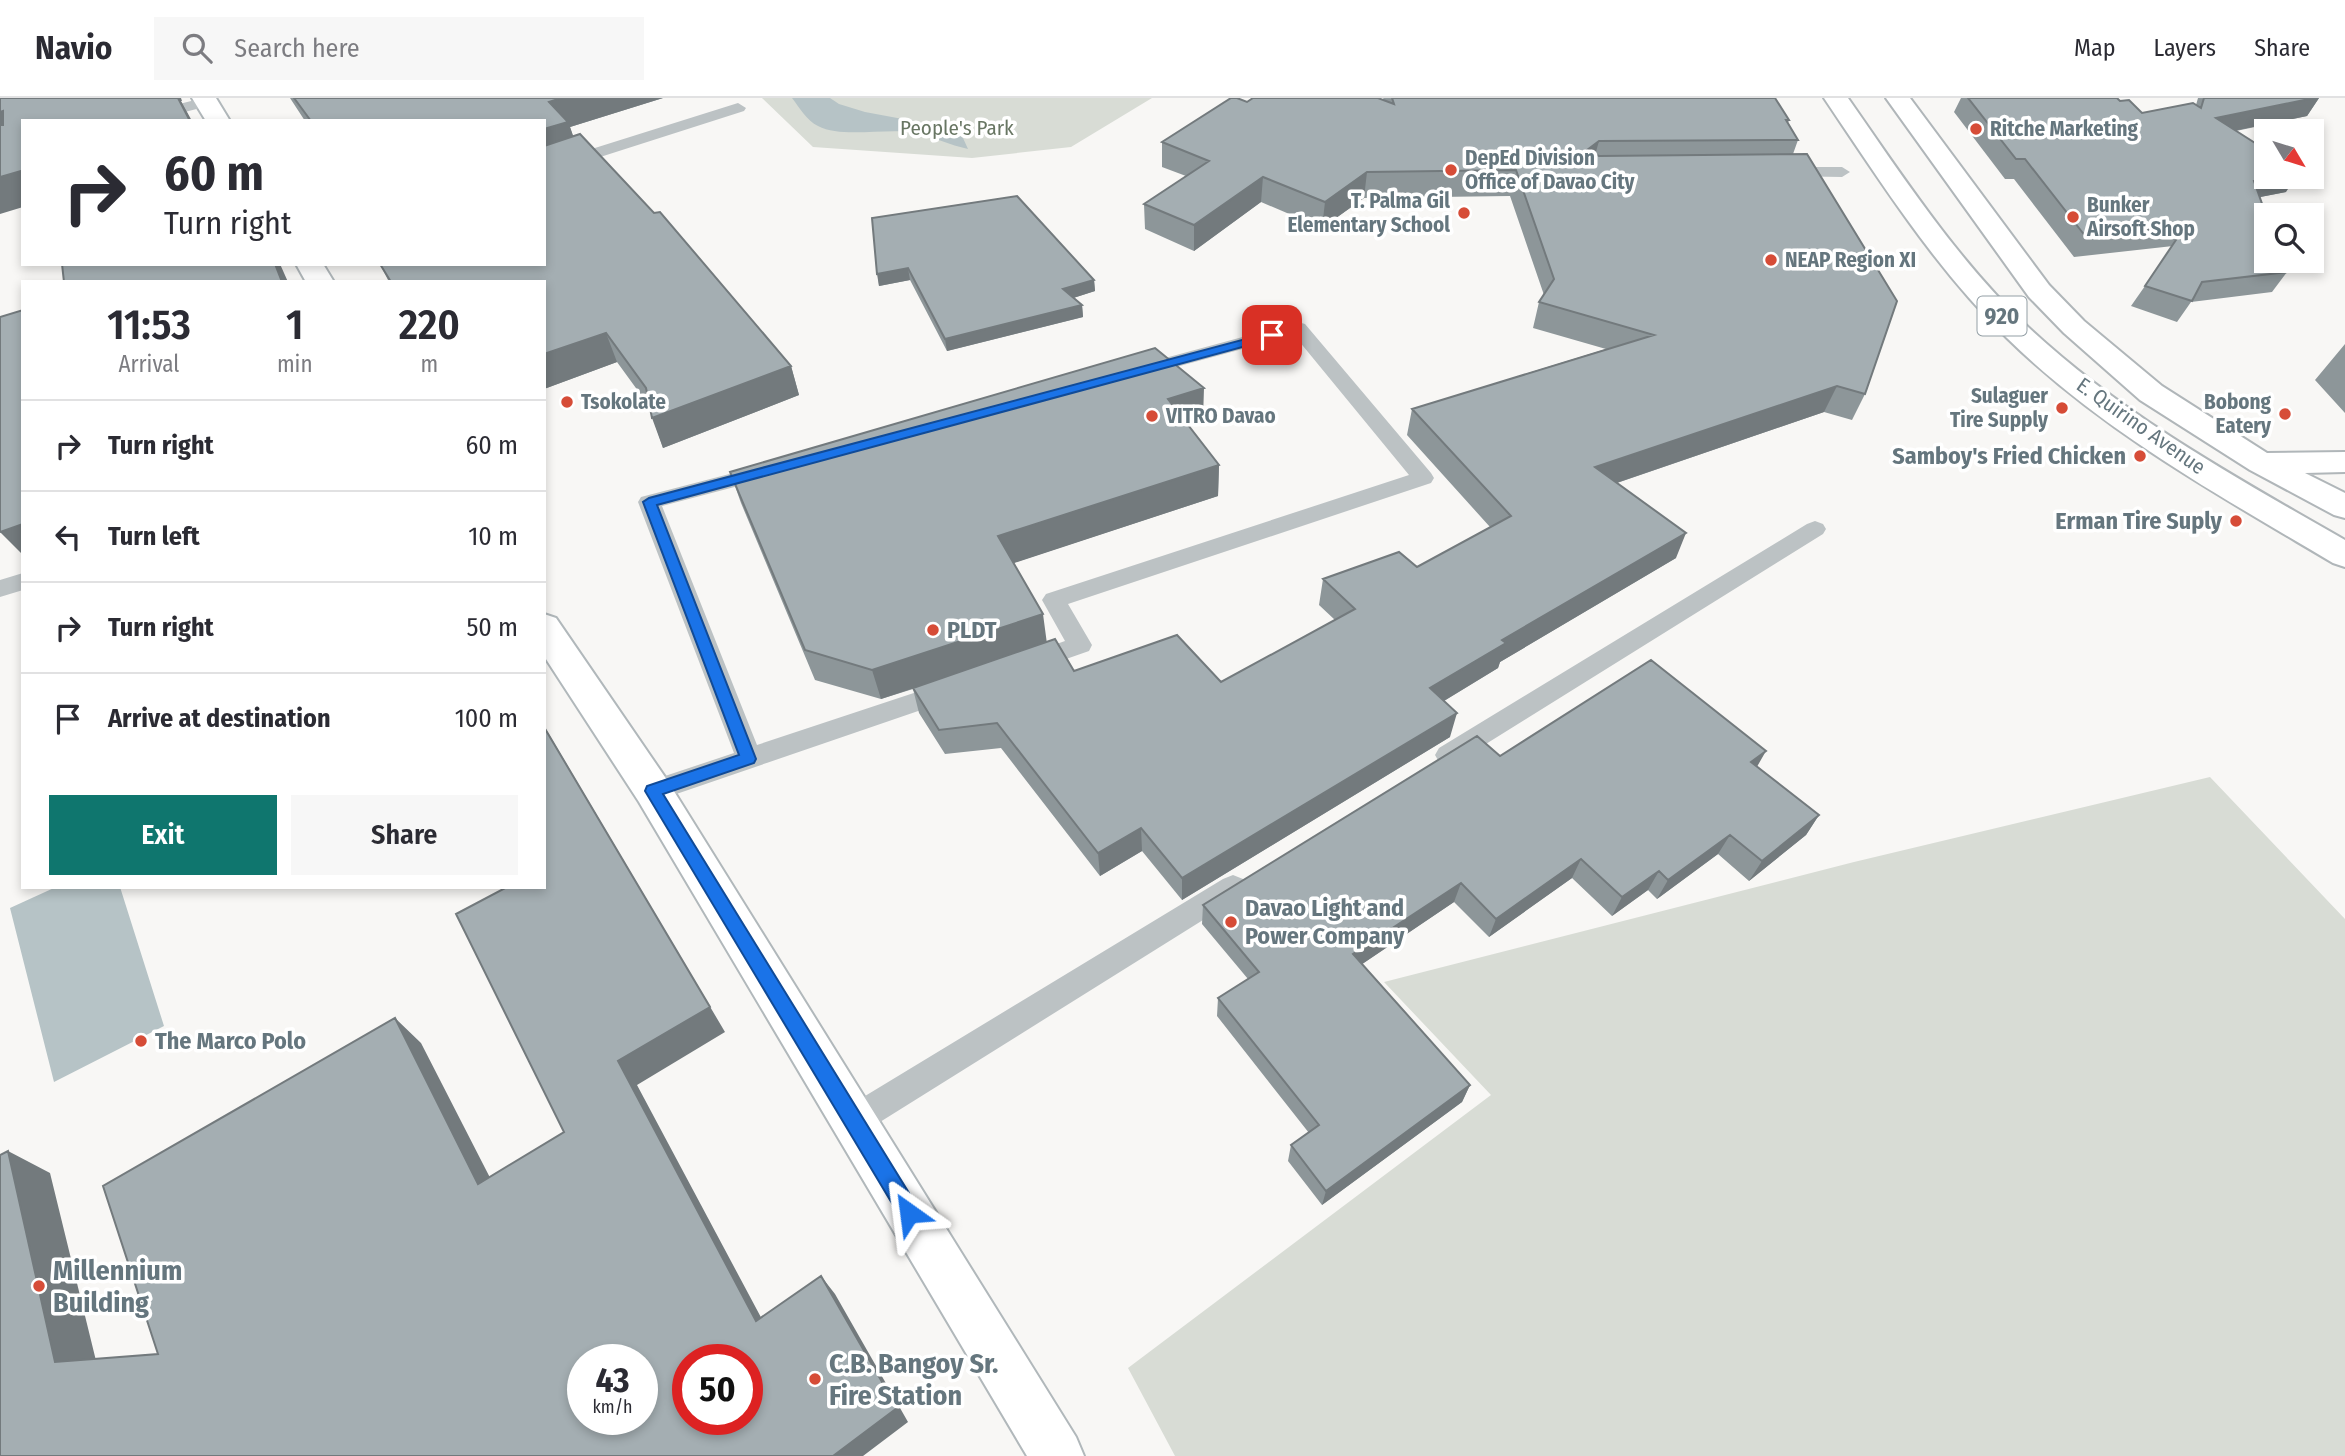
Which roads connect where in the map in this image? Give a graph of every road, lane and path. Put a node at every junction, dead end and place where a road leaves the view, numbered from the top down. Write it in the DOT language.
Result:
graph roads {
  1 [pos="1836,98"];
  2 [pos="1898,98"];
  3 [pos="209,107"];
  4 [pos="738,108"];
  5 [pos="141,119"];
  6 [pos="546,169"];
  7 [pos="1773,172"];
  8 [pos="1842,172"];
  9 [pos="1112,378"];
  10 [pos="2345,461"];
  11 [pos="2261,463"];
  12 [pos="793,464"];
  13 [pos="2221,482"];
  14 [pos="2345,507"];
  15 [pos="1815,529"];
  16 [pos="2345,555"];
  17 [pos="21,582"];
  18 [pos="0,589"];
  19 [pos="546,630"];
  20 [pos="1004,671"];
  21 [pos="966,684"];
  22 [pos="748,759"];
  23 [pos="1427,768"];
  24 [pos="653,791"];
  25 [pos="1251,877"];
  26 [pos="853,1121"];
  27 [pos="1057,1456"];
  1 -- 13 [label="main road, E. Quirino Avenue / 920"];
  2 -- 11 [label="main road, E. Quirino Avenue / 920"];
  3 -- 5 [label="lane"];
  4 -- 6 [label="lane"];
  7 -- 8 [label="lane"];
  9 -- 20 [label="lane"];
  10 -- 11 [label="main road"];
  11 -- 13 [label="main road"];
  11 -- 14 [label="main road, E. Quirino Avenue / 920"];
  12 -- 22 [label="lane"];
  13 -- 16 [label="main road, E. Quirino Avenue / 920"];
  15 -- 23 [label="lane"];
  17 -- 18 [label="lane"];
  19 -- 24 [label="main road"];
  21 -- 22 [label="lane"];
  22 -- 24 [label="lane"];
  24 -- 26 [label="main road"];
  25 -- 26 [label="lane"];
  26 -- 27 [label="main road"];
}
